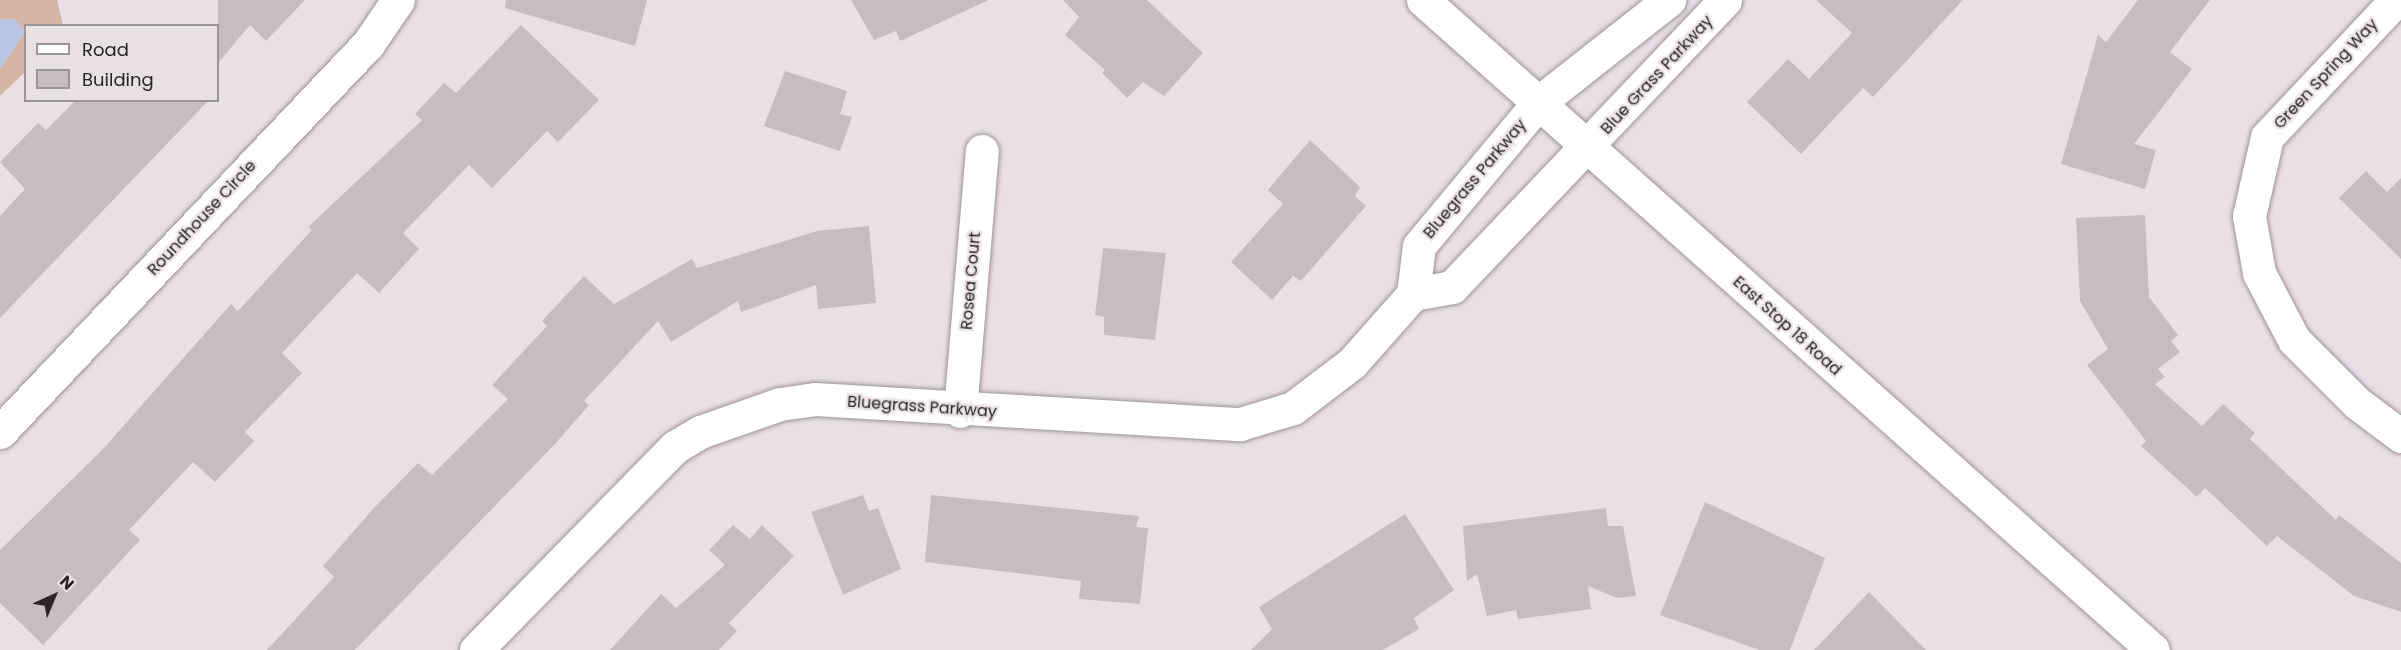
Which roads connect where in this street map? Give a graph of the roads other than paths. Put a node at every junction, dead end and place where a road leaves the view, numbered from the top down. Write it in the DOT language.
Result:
graph roads {
  1 [pos="398,0"];
  2 [pos="1423,0"];
  3 [pos="1669,0"];
  4 [pos="1725,0"];
  5 [pos="2396,0"];
  6 [pos="1538,103"];
  7 [pos="1588,149"];
  8 [pos="982,151"];
  9 [pos="1413,294"];
  10 [pos="960,411"];
  11 [pos="0,432"];
  12 [pos="2401,436"];
  13 [pos="476,650"];
  14 [pos="2153,650"];
  1 -- 11 [label="street, Roundhouse Circle"];
  2 -- 6 [label="street, East Stop 18 Road"];
  3 -- 6 [label="street"];
  4 -- 7 [label="street, Blue Grass Parkway"];
  5 -- 12 [label="street, Green Spring Way"];
  6 -- 7 [label="street, East Stop 18 Road"];
  6 -- 9 [label="street, Bluegrass Parkway"];
  7 -- 9 [label="street"];
  7 -- 14 [label="street, East Stop 18 Road"];
  8 -- 10 [label="street, Rosea Court"];
  9 -- 10 [label="street, Bluegrass Parkway"];
  10 -- 13 [label="street, Bluegrass Parkway"];
}
